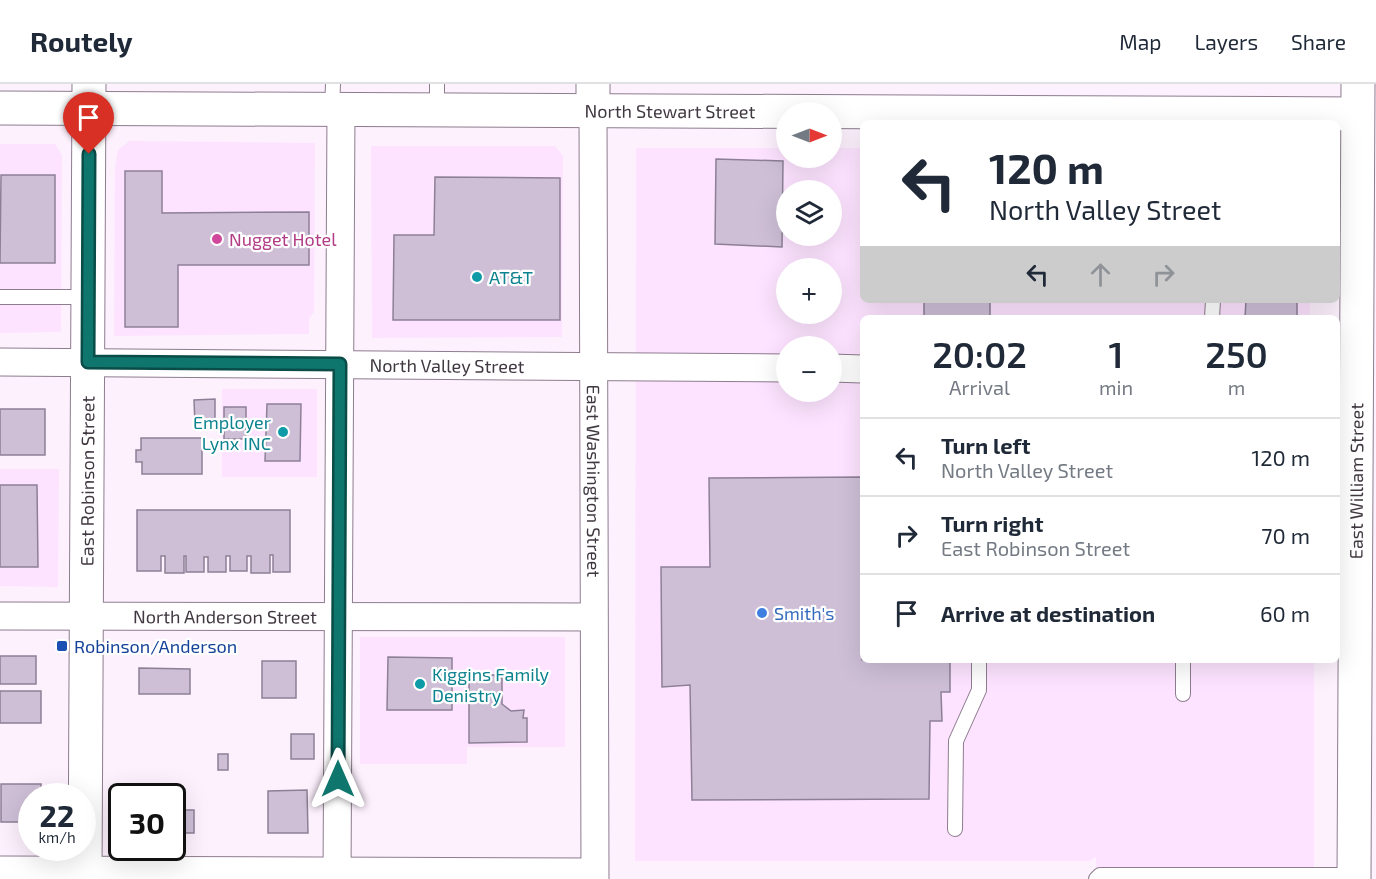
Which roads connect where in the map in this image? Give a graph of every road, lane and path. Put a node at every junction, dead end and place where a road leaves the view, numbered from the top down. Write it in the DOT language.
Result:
graph roads {
  1 [pos="89,96"];
  2 [pos="437,97"];
  3 [pos="593,97"];
  4 [pos="336,100"];
  5 [pos="1364,104"];
  6 [pos="0,108"];
  7 [pos="0,297"];
  8 [pos="88,297"];
  9 [pos="0,362"];
  10 [pos="88,362"];
  11 [pos="340,364"];
  12 [pos="593,365"];
  13 [pos="776,368"];
  14 [pos="842,368"];
  15 [pos="860,369"];
  16 [pos="1345,370"];
  17 [pos="0,616"];
  18 [pos="87,616"];
  19 [pos="339,616"];
  20 [pos="593,617"];
  21 [pos="1356,621"];
  22 [pos="979,663"];
  23 [pos="1183,663"];
  24 [pos="1183,694"];
  25 [pos="955,829"];
  26 [pos="0,870"];
  27 [pos="85,875"];
  28 [pos="337,875"];
  29 [pos="594,875"];
  30 [pos="1354,877"];
  31 [pos="1096,879"];
  1 -- 4 [label="main road, North Stewart Street"];
  1 -- 6 [label="main road, North Stewart Street"];
  1 -- 8 [label="main road, East Robinson Street"];
  2 -- 3 [label="main road, North Stewart Street"];
  2 -- 4 [label="main road, North Stewart Street"];
  3 -- 5 [label="main road, North Stewart Street"];
  3 -- 12 [label="street, East Washington Street"];
  4 -- 11 [label="street"];
  5 -- 16 [label="main road, East William Street"];
  7 -- 8 [label="lane"];
  8 -- 10 [label="main road, East Robinson Street"];
  9 -- 10 [label="street, North Valley Street"];
  10 -- 11 [label="street, North Valley Street"];
  10 -- 18 [label="main road, East Robinson Street"];
  11 -- 12 [label="street, North Valley Street"];
  11 -- 19 [label="street"];
  12 -- 13 [label="street, North Valley Street"];
  12 -- 20 [label="street, East Washington Street"];
  14 -- 15 [label="street"];
  16 -- 21 [label="main road, East William Street"];
  17 -- 18 [label="street, North Anderson Street"];
  18 -- 19 [label="street, North Anderson Street"];
  18 -- 27 [label="main road, East Robinson Street"];
  19 -- 20 [label="street, North Anderson Street"];
  19 -- 28 [label="street"];
  20 -- 29 [label="street, East Washington Street"];
  21 -- 30 [label="main road, East William Street"];
  22 -- 25 [label="lane"];
  23 -- 24 [label="lane"];
  26 -- 27 [label="street"];
  27 -- 28 [label="street"];
  28 -- 29 [label="street"];
  30 -- 31 [label="lane"];
}
